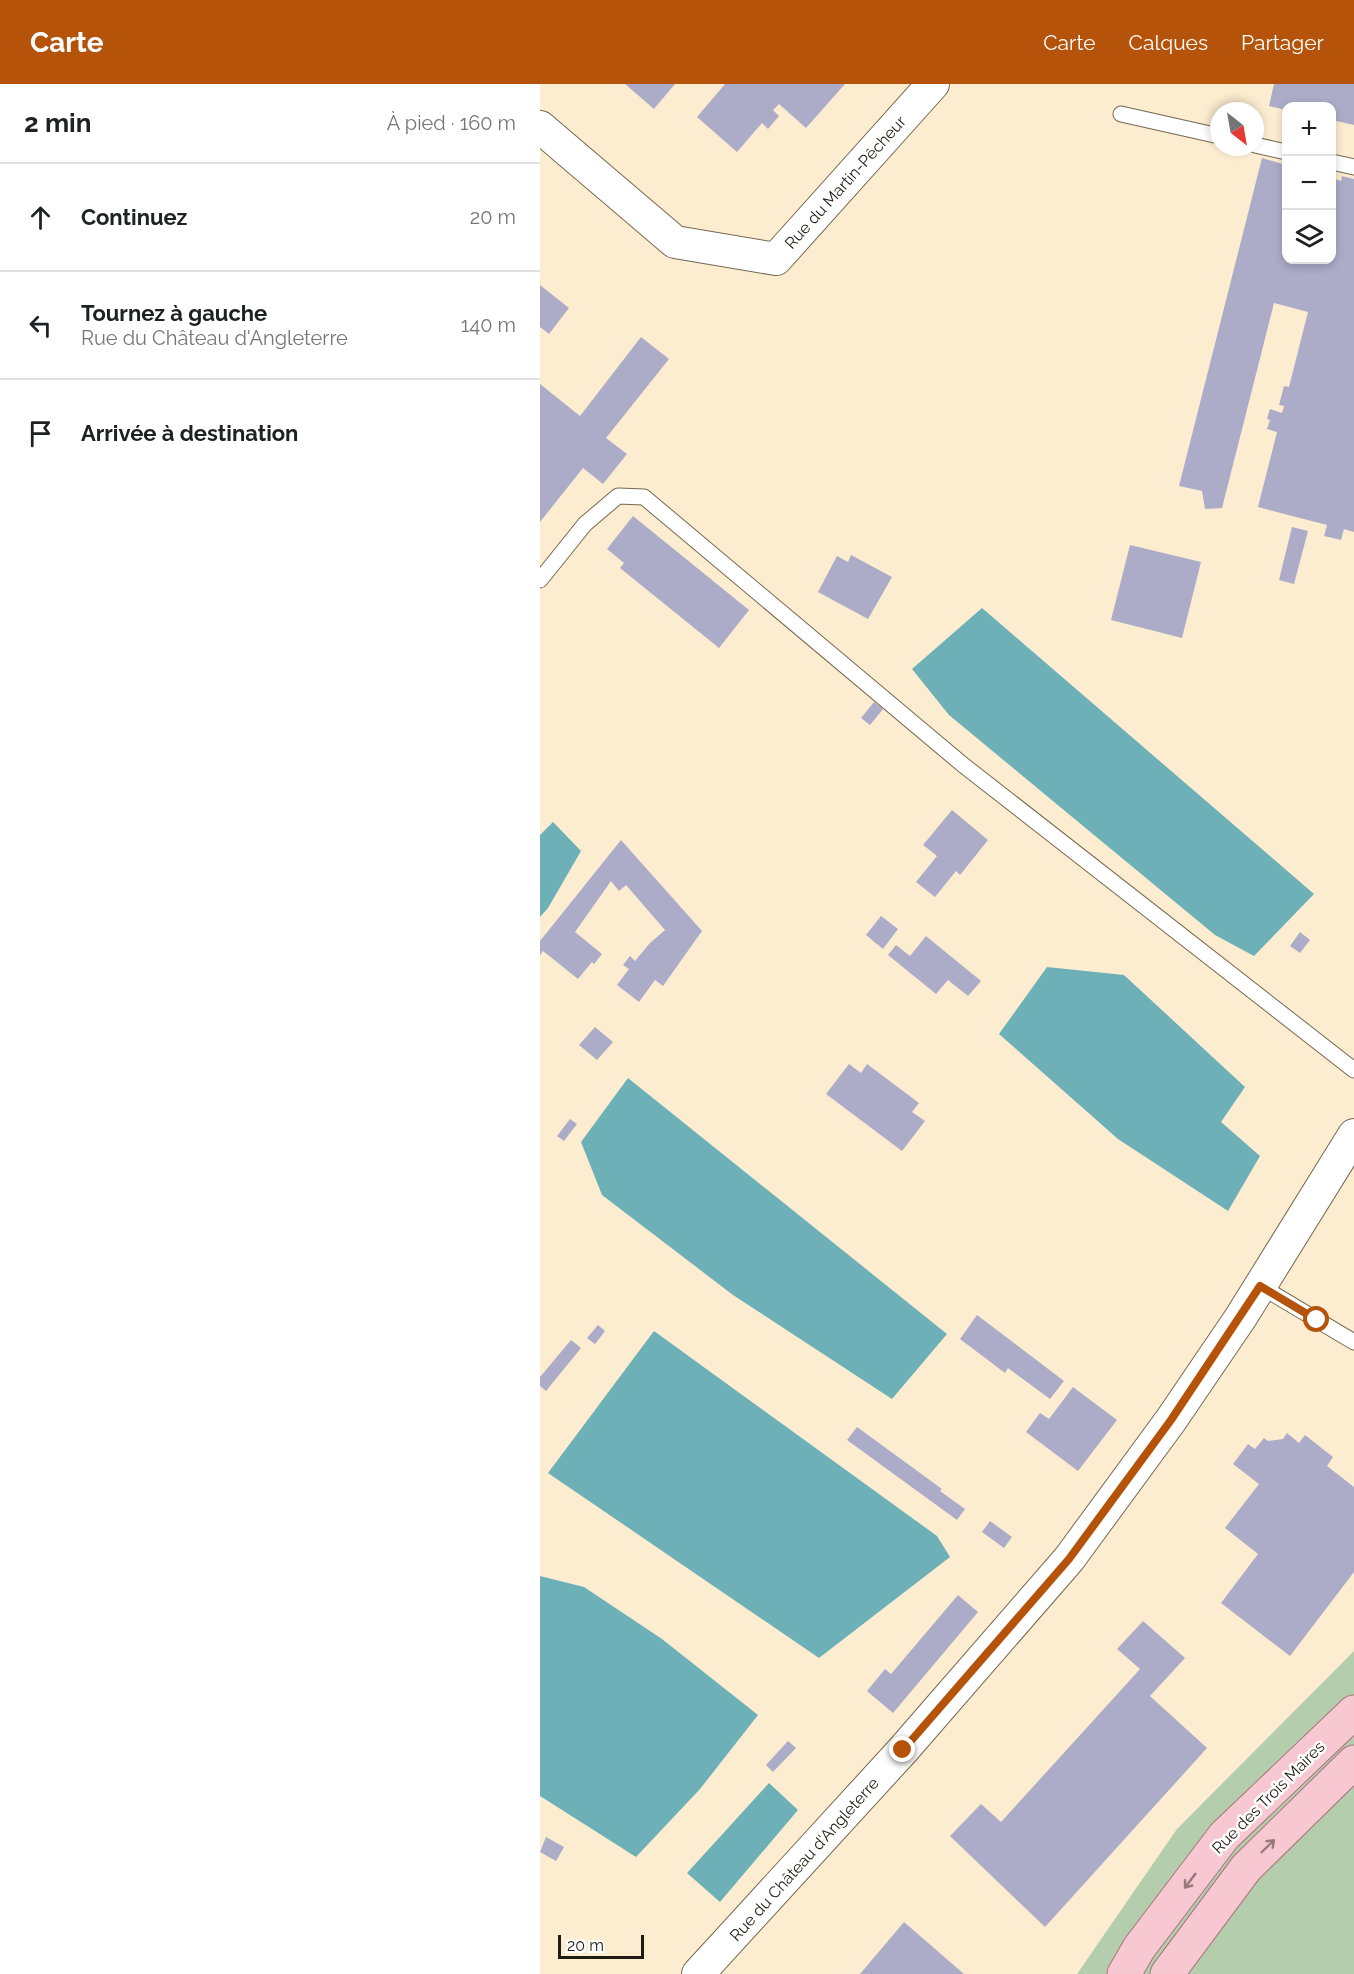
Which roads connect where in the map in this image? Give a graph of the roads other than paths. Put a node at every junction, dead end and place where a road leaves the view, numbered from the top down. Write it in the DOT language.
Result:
graph roads {
  1 [pos="933,84"];
  2 [pos="1121,114"];
  3 [pos="540,127"];
  4 [pos="1210,134"];
  5 [pos="1264,147"];
  6 [pos="1282,151"];
  7 [pos="1336,163"];
  8 [pos="1354,167"];
  9 [pos="540,580"];
  10 [pos="1354,1070"];
  11 [pos="1354,1135"];
  12 [pos="1260,1286"];
  13 [pos="1354,1342"];
  14 [pos="1354,1712"];
  15 [pos="1354,1762"];
  16 [pos="698,1974"];
  17 [pos="1124,1974"];
  18 [pos="1167,1974"];
  1 -- 3 [label="street, Rue du Martin-Pêcheur"];
  2 -- 4 [label="lane"];
  5 -- 6 [label="lane"];
  7 -- 8 [label="lane"];
  9 -- 10 [label="lane"];
  11 -- 12 [label="street, Rue du Château d'Angleterre"];
  12 -- 13 [label="lane"];
  12 -- 16 [label="street, Rue du Château d'Angleterre"];
  14 -- 17 [label="main road, Rue des Trois Maires, one-way"];
  18 -- 15 [label="main road, one-way"];
}
